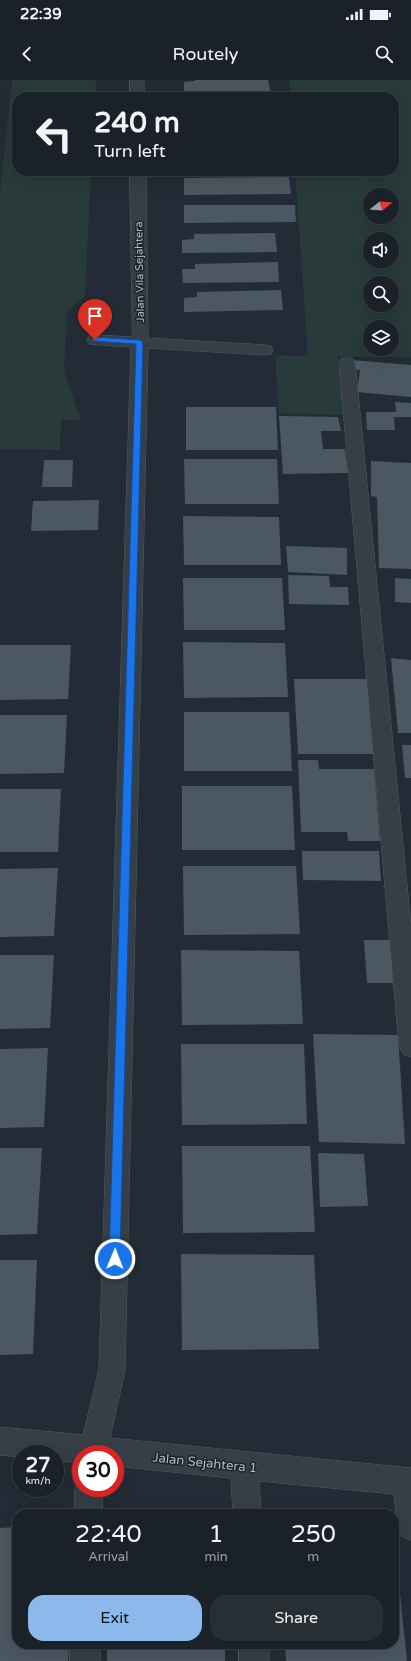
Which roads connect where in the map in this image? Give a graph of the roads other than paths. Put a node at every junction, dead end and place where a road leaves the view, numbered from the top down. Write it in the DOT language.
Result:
graph roads {
  1 [pos="137,80"];
  2 [pos="137,92"];
  3 [pos="138,176"];
  4 [pos="95,340"];
  5 [pos="140,342"];
  6 [pos="265,350"];
  7 [pos="347,364"];
  8 [pos="411,1046"];
  9 [pos="0,1441"];
  10 [pos="95,1445"];
  11 [pos="72,1450"];
  12 [pos="124,1455"];
  13 [pos="244,1465"];
  14 [pos="409,1481"];
  15 [pos="89,1497"];
  16 [pos="88,1509"];
  17 [pos="247,1509"];
  18 [pos="411,1526"];
  19 [pos="86,1649"];
  20 [pos="254,1649"];
  21 [pos="85,1661"];
  22 [pos="254,1661"];
  1 -- 2 [label="street"];
  3 -- 5 [label="street, Jalan Vila Sejahtera"];
  4 -- 5 [label="street"];
  5 -- 6 [label="street"];
  5 -- 10 [label="street, Jalan Vila Sejahtera"];
  7 -- 8 [label="street"];
  9 -- 11 [label="street, Jalan Sejahtera 1"];
  12 -- 13 [label="street, Jalan Sejahtera 1"];
  13 -- 14 [label="street, Jalan Sejahtera 1"];
  13 -- 17 [label="street"];
  14 -- 18 [label="street"];
  15 -- 16 [label="street"];
  19 -- 21 [label="street"];
  20 -- 22 [label="street"];
}
